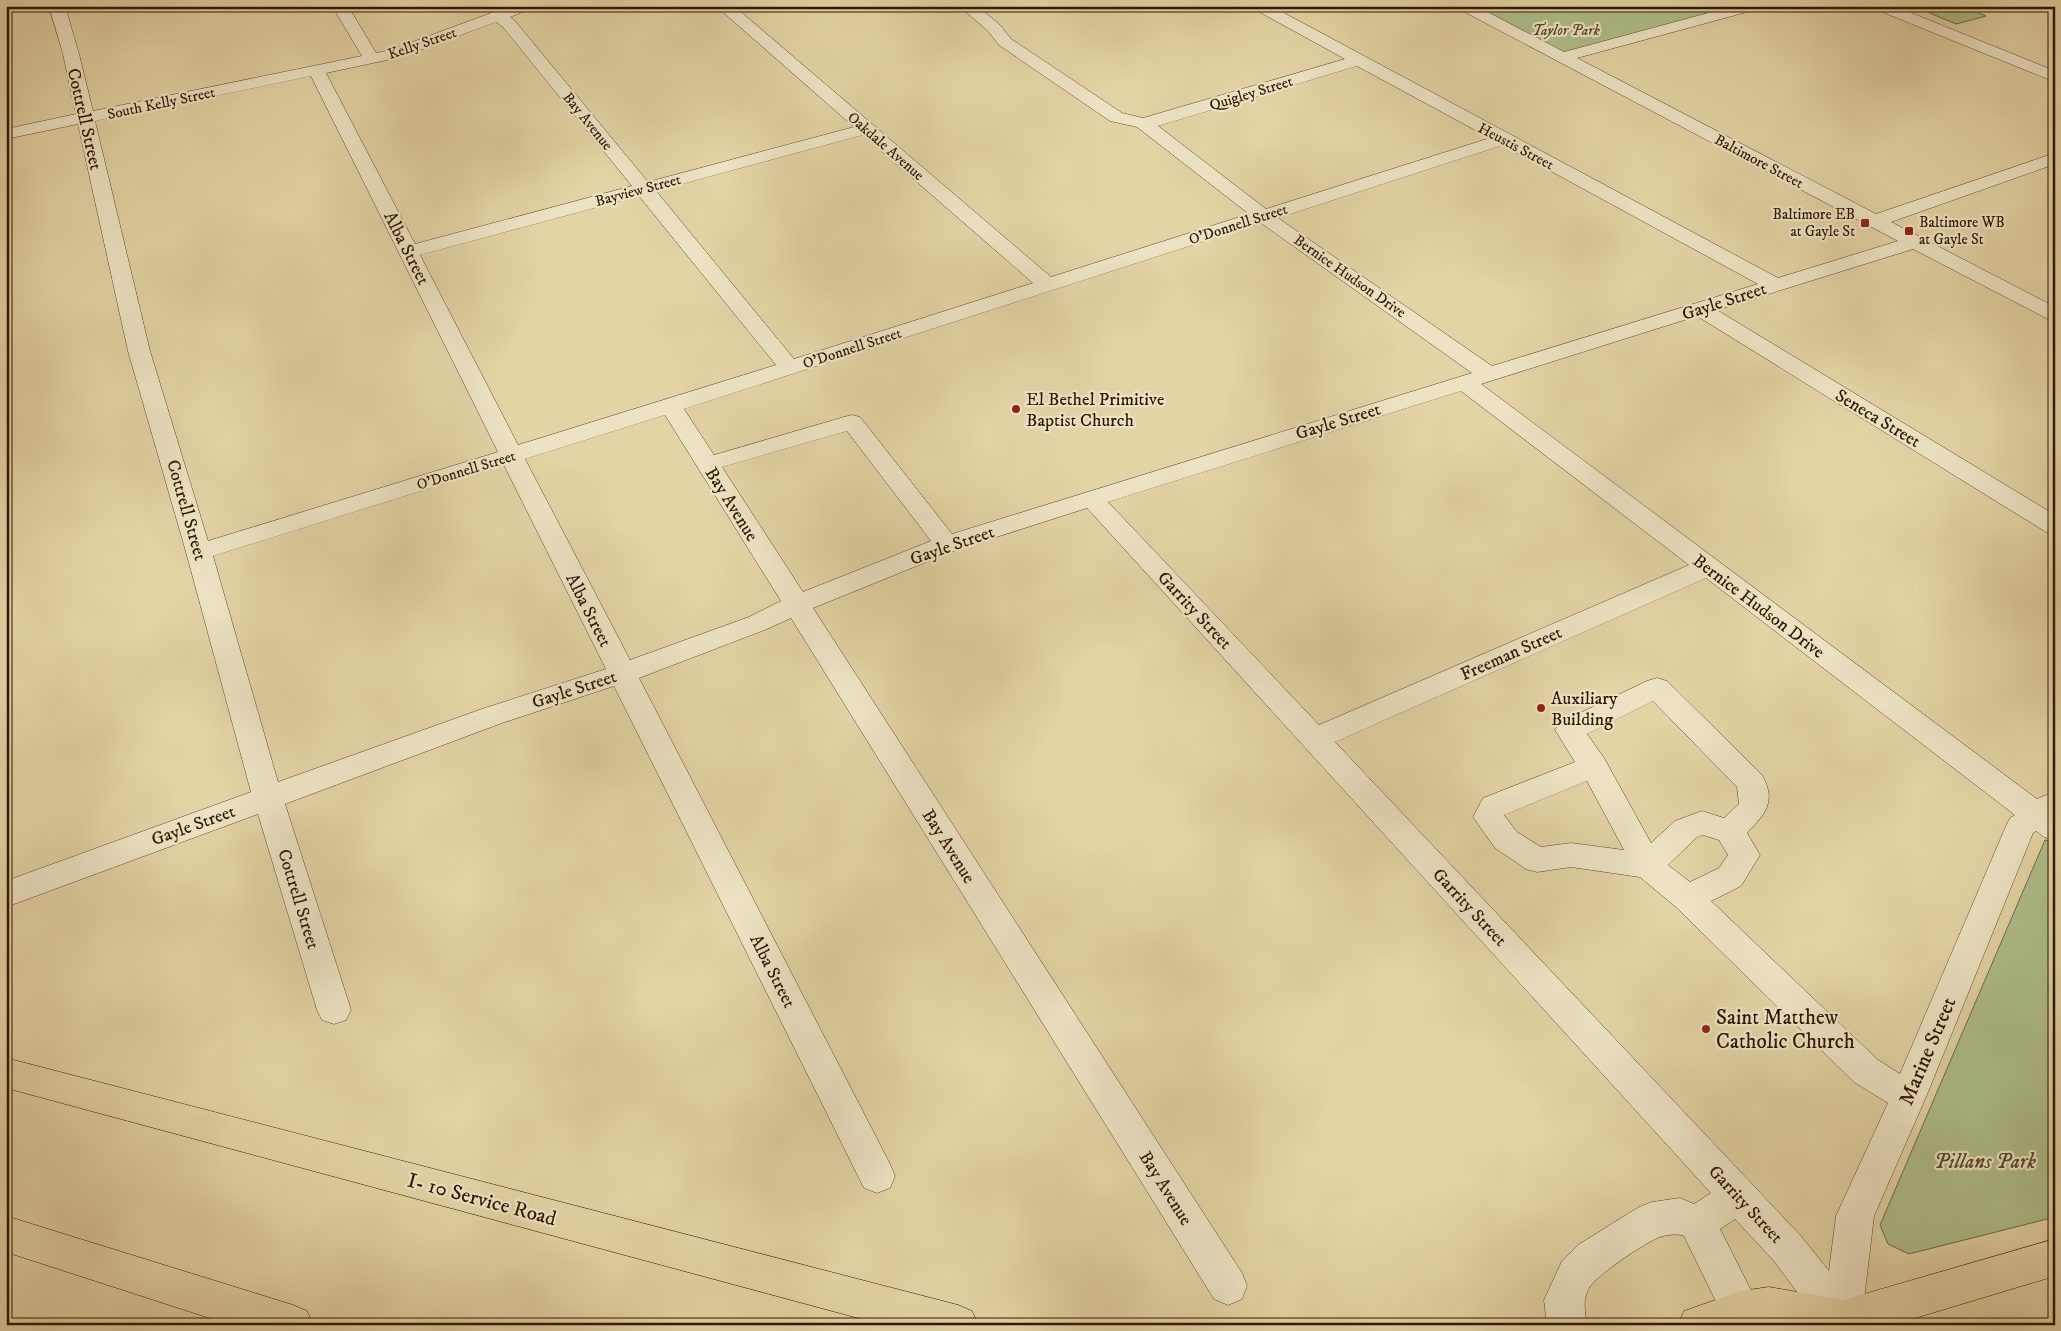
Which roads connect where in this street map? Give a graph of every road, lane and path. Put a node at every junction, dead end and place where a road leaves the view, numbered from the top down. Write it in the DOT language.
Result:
graph roads {
  1 [pos="57,6"];
  2 [pos="340,6"];
  3 [pos="525,6"];
  4 [pos="724,6"];
  5 [pos="967,6"];
  6 [pos="1259,6"];
  7 [pos="1464,6"];
  8 [pos="1753,6"];
  9 [pos="1880,6"];
  10 [pos="498,16"];
  11 [pos="1563,57"];
  12 [pos="372,59"];
  13 [pos="1359,60"];
  14 [pos="316,70"];
  15 [pos="2055,77"];
  16 [pos="85,118"];
  17 [pos="1142,123"];
  18 [pos="866,128"];
  19 [pos="6,134"];
  20 [pos="1504,139"];
  21 [pos="2054,158"];
  22 [pos="643,189"];
  23 [pos="1263,216"];
  24 [pos="1874,221"];
  25 [pos="1914,242"];
  26 [pos="409,252"];
  27 [pos="1774,284"];
  28 [pos="1049,286"];
  29 [pos="1700,309"];
  30 [pos="2055,315"];
  31 [pos="790,368"];
  32 [pos="1490,375"];
  33 [pos="1464,382"];
  34 [pos="671,406"];
  35 [pos="512,456"];
  36 [pos="708,464"];
  37 [pos="1092,499"];
  38 [pos="2055,526"];
  39 [pos="947,544"];
  40 [pos="199,552"];
  41 [pos="1708,567"];
  42 [pos="796,605"];
  43 [pos="621,674"];
  44 [pos="1315,739"];
  45 [pos="1594,766"];
  46 [pos="268,798"];
  47 [pos="2048,816"];
  48 [pos="1730,832"];
  49 [pos="1648,866"];
  50 [pos="6,894"];
  51 [pos="1687,898"];
  52 [pos="334,1010"];
  53 [pos="6,1073"];
  54 [pos="1908,1097"];
  55 [pos="877,1176"];
  56 [pos="1738,1196"];
  57 [pos="1697,1223"];
  58 [pos="6,1234"];
  59 [pos="2055,1257"];
  60 [pos="1228,1286"];
  61 [pos="1742,1310"];
  62 [pos="1841,1323"];
  63 [pos="293,1325"];
  64 [pos="958,1325"];
  65 [pos="1567,1325"];
  66 [pos="1698,1325"];
  1 -- 16 [label="street, Cottrell Street"];
  2 -- 12 [label="street"];
  3 -- 10 [label="street, Kelly Street"];
  4 -- 18 [label="street, Oakdale Avenue"];
  5 -- 17 [label="street, Bernice Hudson Drive"];
  6 -- 13 [label="street, Heustis Street"];
  7 -- 11 [label="street, Baltimore Street"];
  8 -- 11 [label="street"];
  9 -- 15 [label="street"];
  10 -- 12 [label="street, Kelly Street"];
  10 -- 22 [label="street, Bay Avenue"];
  11 -- 24 [label="street, Baltimore Street"];
  12 -- 14 [label="street, Kelly Street"];
  13 -- 17 [label="street, Quigley Street"];
  13 -- 20 [label="street, Heustis Street"];
  14 -- 16 [label="street, South Kelly Street"];
  14 -- 26 [label="street, Alba Street"];
  16 -- 19 [label="street, South Kelly Street"];
  16 -- 40 [label="street, Cottrell Street"];
  17 -- 23 [label="street, Bernice Hudson Drive"];
  18 -- 22 [label="street, Bayview Street"];
  18 -- 28 [label="street, Oakdale Avenue"];
  20 -- 23 [label="street, O'Donnell Street"];
  20 -- 27 [label="street, Heustis Street"];
  21 -- 24 [label="street"];
  22 -- 26 [label="street, Bayview Street"];
  22 -- 31 [label="street, Bay Avenue"];
  23 -- 28 [label="street, O'Donnell Street"];
  23 -- 32 [label="street, Bernice Hudson Drive"];
  24 -- 25 [label="street, Baltimore Street"];
  25 -- 27 [label="street, Gayle Street"];
  25 -- 30 [label="street, Baltimore Street"];
  26 -- 35 [label="street, Alba Street"];
  27 -- 29 [label="street, Gayle Street"];
  28 -- 31 [label="street, O'Donnell Street"];
  29 -- 32 [label="street, Gayle Street"];
  29 -- 38 [label="street, Seneca Street"];
  31 -- 34 [label="street, O'Donnell Street"];
  32 -- 33 [label="street, Gayle Street"];
  33 -- 37 [label="street, Gayle Street"];
  33 -- 41 [label="street, Bernice Hudson Drive"];
  34 -- 35 [label="street, O'Donnell Street"];
  34 -- 36 [label="street, Bay Avenue"];
  35 -- 40 [label="street, O'Donnell Street"];
  35 -- 43 [label="street, Alba Street"];
  36 -- 39 [label="street"];
  36 -- 42 [label="street, Bay Avenue"];
  37 -- 39 [label="street, Gayle Street"];
  37 -- 44 [label="street, Garrity Street"];
  39 -- 42 [label="street, Gayle Street"];
  40 -- 46 [label="street, Cottrell Street"];
  41 -- 44 [label="street, Freeman Street"];
  41 -- 47 [label="street, Bernice Hudson Drive"];
  42 -- 43 [label="street, Gayle Street"];
  42 -- 60 [label="street, Bay Avenue"];
  43 -- 46 [label="street, Gayle Street"];
  43 -- 55 [label="street, Alba Street"];
  44 -- 56 [label="street, Garrity Street"];
  45 -- 48 [label="street"];
  45 -- 49 [label="street"];
  45 -- 49 [label="street"];
  46 -- 50 [label="street, Gayle Street"];
  46 -- 52 [label="street, Cottrell Street"];
  47 -- 54 [label="street, Marine Street"];
  48 -- 49 [label="street"];
  48 -- 51 [label="street"];
  49 -- 51 [label="street"];
  51 -- 54 [label="street"];
  53 -- 64 [label="main road, I- 10 Service Road"];
  54 -- 62 [label="street, Marine Street"];
  56 -- 57 [label="street"];
  56 -- 62 [label="street, Garrity Street"];
  57 -- 61 [label="street"];
  57 -- 65 [label="street"];
  58 -- 63 [label="main road"];
  59 -- 62 [label="main road"];
  61 -- 62 [label="main road"];
  61 -- 66 [label="main road"];
}
